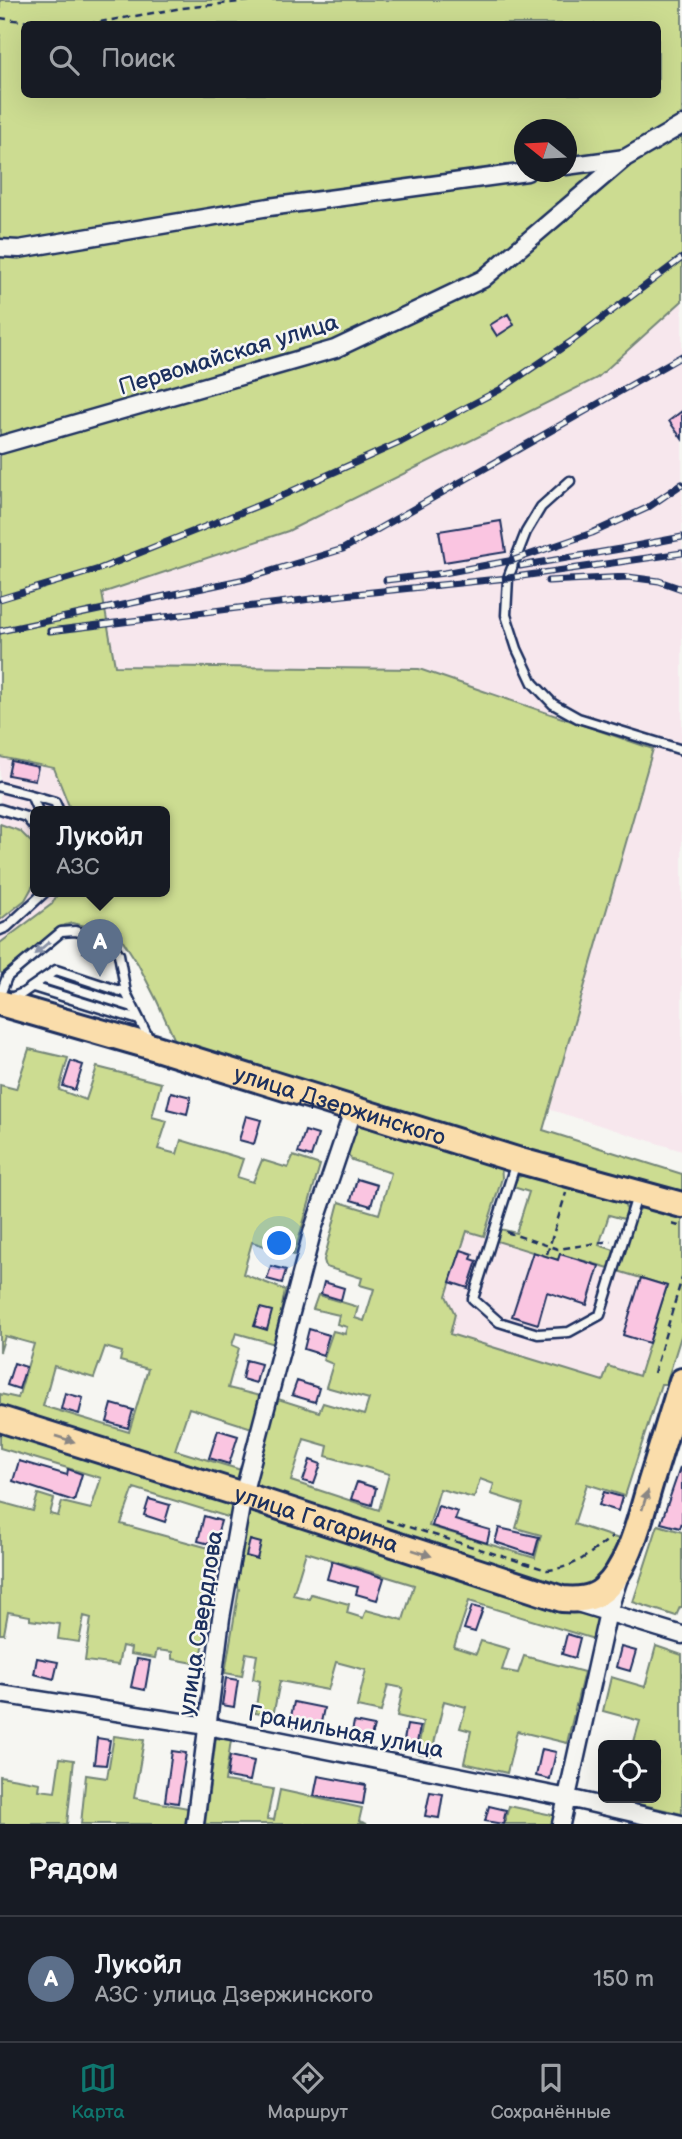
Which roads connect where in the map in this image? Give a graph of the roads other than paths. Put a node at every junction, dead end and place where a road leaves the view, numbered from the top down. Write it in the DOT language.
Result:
graph roads {
  1 [pos="682,125"];
  2 [pos="625,158"];
  3 [pos="577,165"];
  4 [pos="514,174"];
  5 [pos="0,248"];
  6 [pos="0,445"];
  7 [pos="570,481"];
  8 [pos="682,751"];
  9 [pos="0,787"];
  10 [pos="31,795"];
  11 [pos="36,806"];
  12 [pos="57,806"];
  13 [pos="0,809"];
  14 [pos="30,822"];
  15 [pos="39,897"];
  16 [pos="0,930"];
  17 [pos="44,979"];
  18 [pos="33,987"];
  19 [pos="126,993"];
  20 [pos="0,995"];
  21 [pos="0,1002"];
  22 [pos="133,1007"];
  23 [pos="139,1020"];
  24 [pos="153,1047"];
  25 [pos="354,1108"];
  26 [pos="517,1160"];
  27 [pos="638,1193"];
  28 [pos="682,1205"];
  29 [pos="682,1381"];
  30 [pos="0,1419"];
  31 [pos="243,1495"];
  32 [pos="623,1565"];
  33 [pos="562,1599"];
  34 [pos="608,1612"];
  35 [pos="682,1635"];
  36 [pos="0,1694"];
  37 [pos="207,1726"];
  38 [pos="568,1798"];
  39 [pos="195,1824"];
  40 [pos="561,1824"];
  41 [pos="681,1824"];
  1 -- 2 [label="street"];
  2 -- 3 [label="street"];
  2 -- 6 [label="street, Первомайская улица"];
  4 -- 5 [label="street"];
  7 -- 8 [label="lane"];
  9 -- 10 [label="lane"];
  10 -- 11 [label="lane"];
  10 -- 12 [label="lane"];
  13 -- 14 [label="lane"];
  15 -- 16 [label="lane"];
  17 -- 18 [label="lane"];
  17 -- 19 [label="lane"];
  17 -- 22 [label="lane"];
  18 -- 21 [label="lane"];
  18 -- 23 [label="lane"];
  19 -- 20 [label="lane, one-way"];
  19 -- 22 [label="lane"];
  21 -- 24 [label="main road, улица Дзержинского"];
  22 -- 23 [label="lane"];
  23 -- 24 [label="lane"];
  24 -- 25 [label="main road, улица Дзержинского"];
  25 -- 26 [label="main road, улица Дзержинского"];
  25 -- 31 [label="street, улица Свердлова"];
  26 -- 27 [label="main road, улица Дзержинского"];
  26 -- 27 [label="lane"];
  27 -- 28 [label="main road, улица Дзержинского"];
  32 -- 29 [label="main road, улица Гагарина, one-way"];
  30 -- 31 [label="main road, улица Гагарина, one-way"];
  31 -- 33 [label="main road, улица Гагарина, one-way"];
  31 -- 37 [label="street, улица Свердлова"];
  32 -- 33 [label="main road, улица Гагарина"];
  32 -- 34 [label="street"];
  33 -- 34 [label="street"];
  34 -- 35 [label="street"];
  34 -- 38 [label="street"];
  36 -- 37 [label="street, Гранильная улица"];
  37 -- 38 [label="street, Гранильная улица"];
  37 -- 39 [label="street, улица Свердлова"];
  38 -- 40 [label="street"];
  38 -- 41 [label="street, Гранильная улица"];
}
